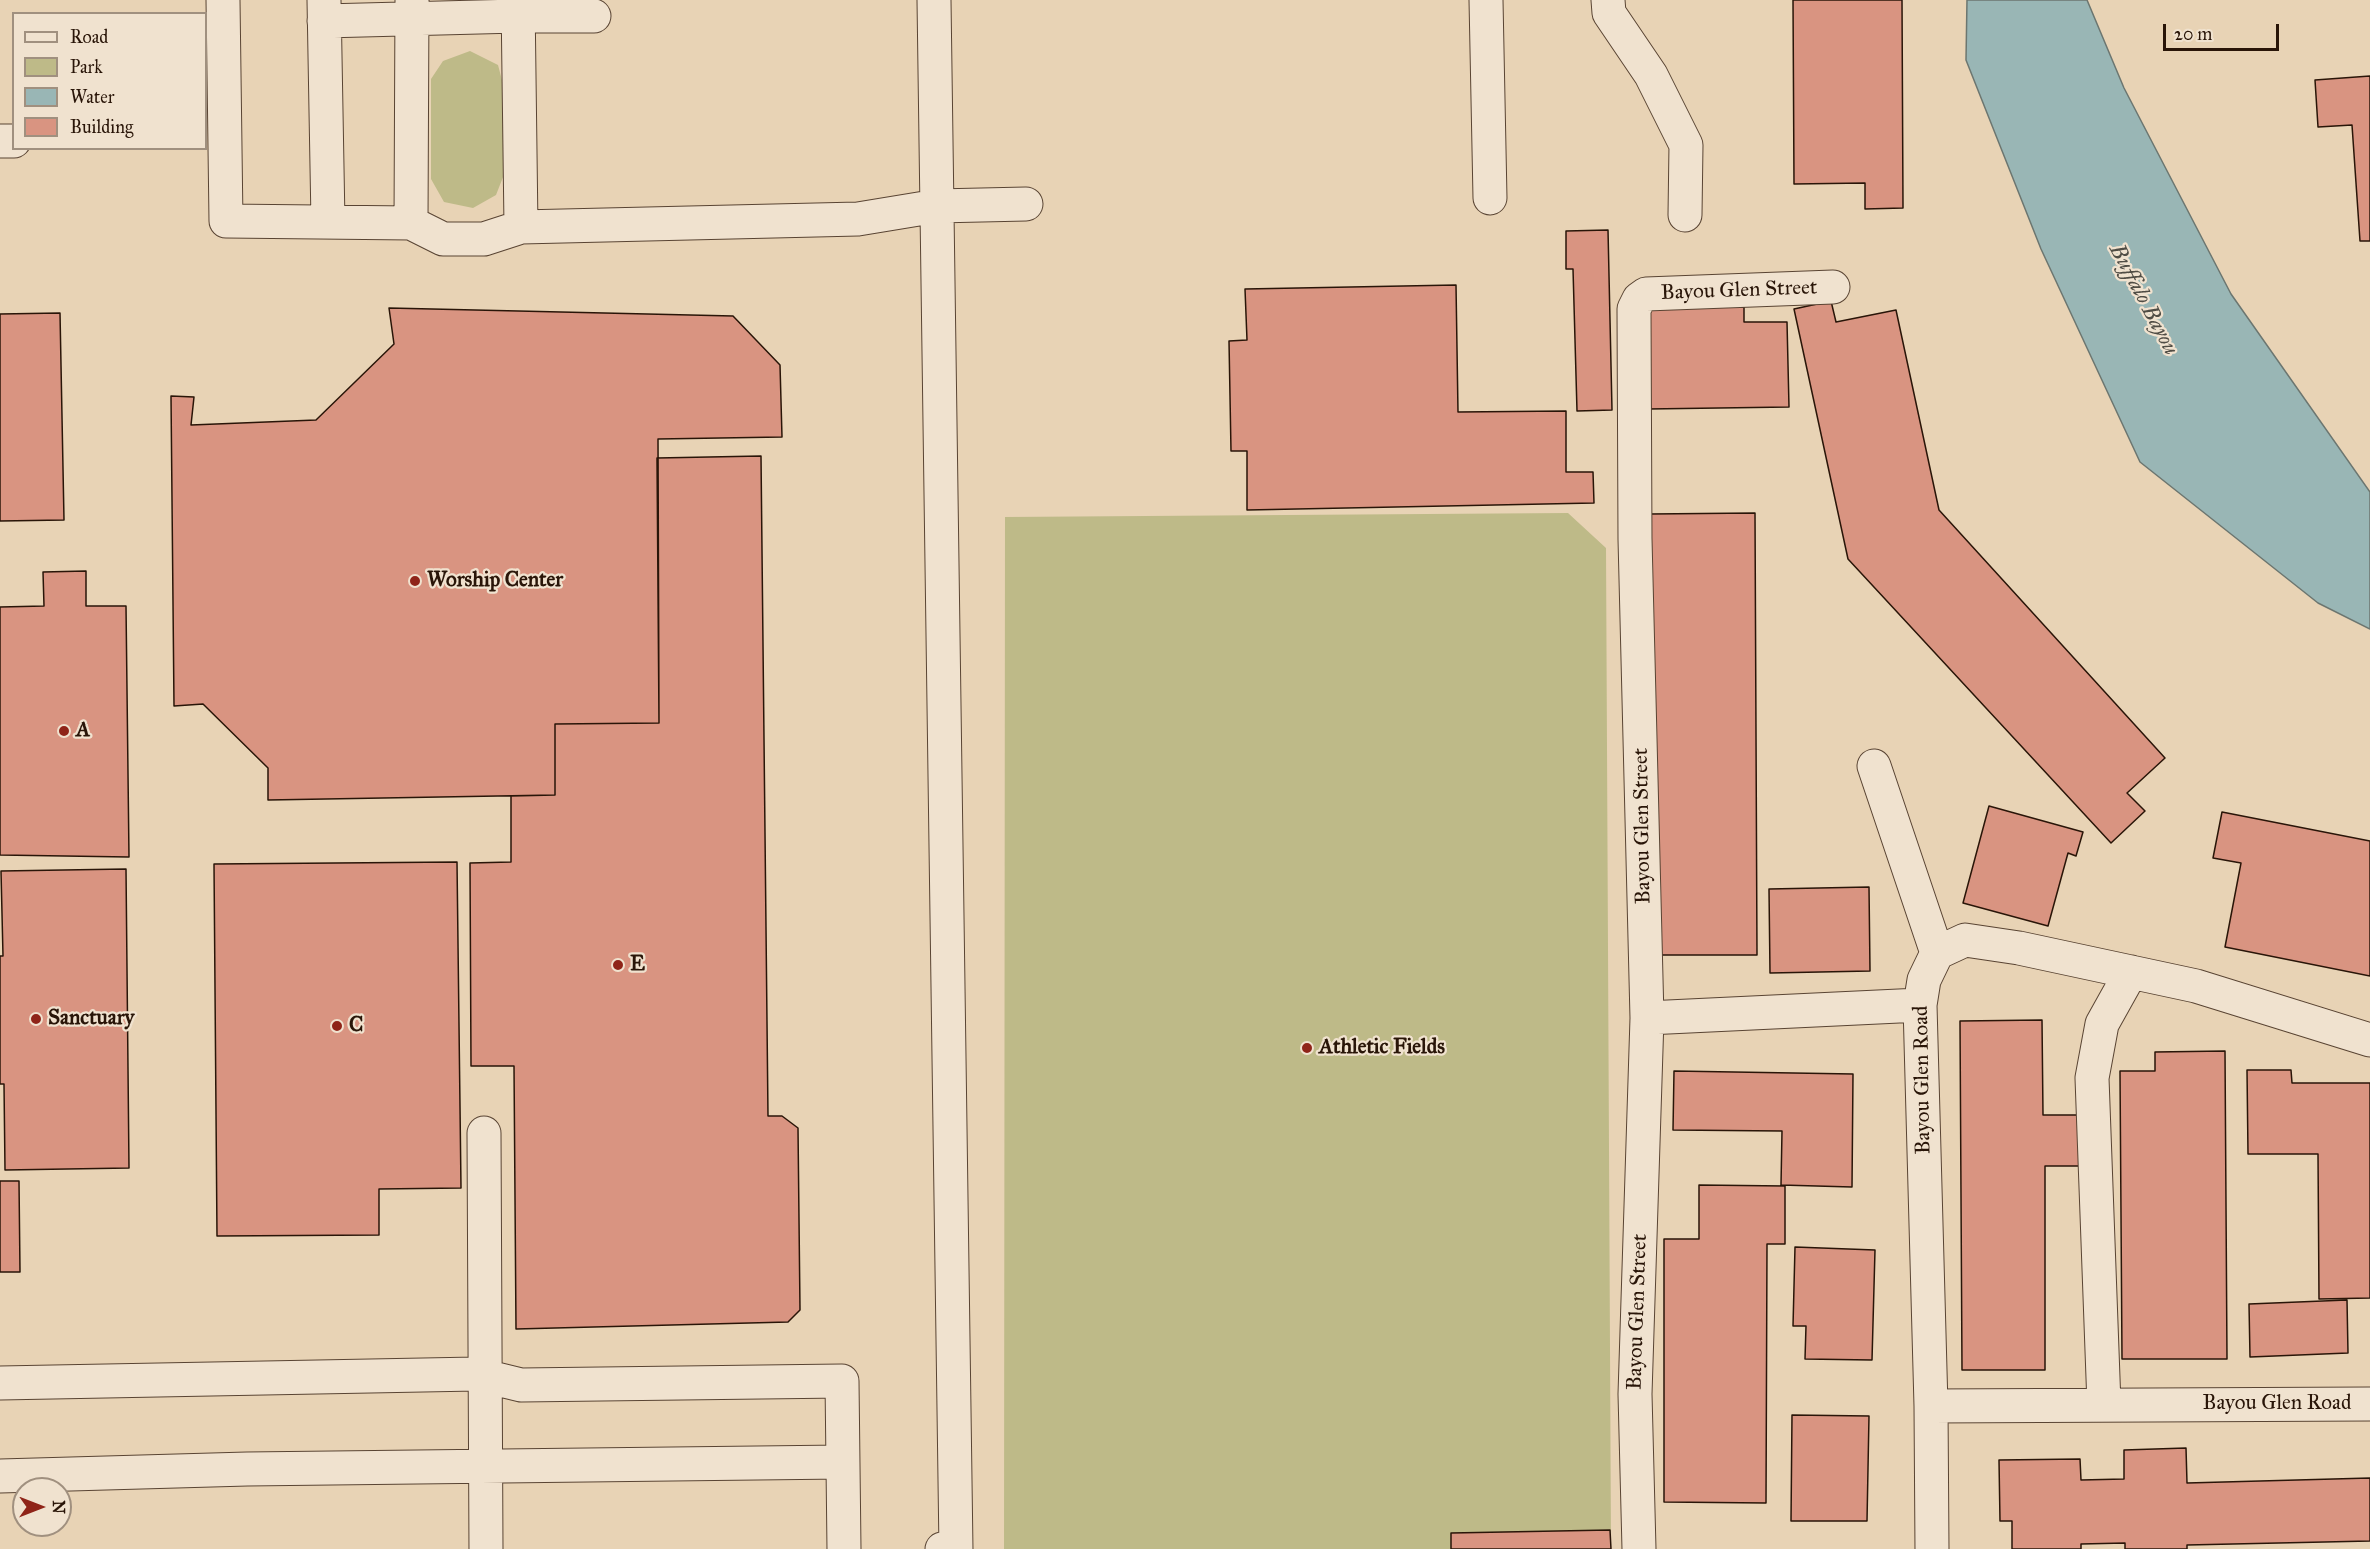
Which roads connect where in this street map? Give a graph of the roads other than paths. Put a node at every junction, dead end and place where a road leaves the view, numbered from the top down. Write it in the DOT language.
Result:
graph roads {
  1 [pos="223,0"];
  2 [pos="934,0"];
  3 [pos="1486,0"];
  4 [pos="1608,0"];
  5 [pos="518,8"];
  6 [pos="412,9"];
  7 [pos="324,10"];
  8 [pos="594,16"];
  9 [pos="215,138"];
  10 [pos="1490,198"];
  11 [pos="1026,204"];
  12 [pos="937,206"];
  13 [pos="1685,215"];
  14 [pos="328,222"];
  15 [pos="411,224"];
  16 [pos="521,227"];
  17 [pos="1833,287"];
  18 [pos="1874,766"];
  19 [pos="1936,953"];
  20 [pos="2131,972"];
  21 [pos="1920,1005"];
  22 [pos="1647,1018"];
  23 [pos="2370,1040"];
  24 [pos="484,1133"];
  25 [pos="486,1376"];
  26 [pos="0,1383"];
  27 [pos="2370,1404"];
  28 [pos="2104,1405"];
  29 [pos="1931,1406"];
  30 [pos="842,1462"];
  31 [pos="486,1467"];
  32 [pos="0,1476"];
  33 [pos="486,1549"];
  34 [pos="844,1549"];
  35 [pos="942,1549"];
  36 [pos="1639,1549"];
  37 [pos="1932,1549"];
  1 -- 9 [label="street"];
  2 -- 12 [label="street"];
  3 -- 10 [label="street"];
  4 -- 13 [label="street"];
  5 -- 6 [label="street"];
  5 -- 8 [label="street"];
  5 -- 16 [label="street"];
  6 -- 7 [label="street"];
  6 -- 15 [label="street"];
  7 -- 14 [label="street"];
  9 -- 14 [label="street"];
  11 -- 12 [label="street"];
  12 -- 16 [label="street"];
  12 -- 35 [label="street"];
  14 -- 15 [label="street"];
  15 -- 16 [label="street"];
  17 -- 22 [label="street, Bayou Glen Street"];
  18 -- 19 [label="street"];
  19 -- 20 [label="street"];
  19 -- 21 [label="street, Bayou Glen Road"];
  20 -- 23 [label="street"];
  20 -- 28 [label="street"];
  21 -- 22 [label="street"];
  21 -- 29 [label="street, Bayou Glen Road"];
  22 -- 36 [label="street, Bayou Glen Street"];
  24 -- 25 [label="street"];
  25 -- 26 [label="street"];
  25 -- 30 [label="street"];
  25 -- 31 [label="street"];
  27 -- 28 [label="street, Bayou Glen Road"];
  28 -- 29 [label="street, Bayou Glen Road"];
  29 -- 37 [label="street, Bayou Glen Road"];
  30 -- 31 [label="street"];
  30 -- 34 [label="street"];
  31 -- 32 [label="street"];
  31 -- 33 [label="street"];
}
